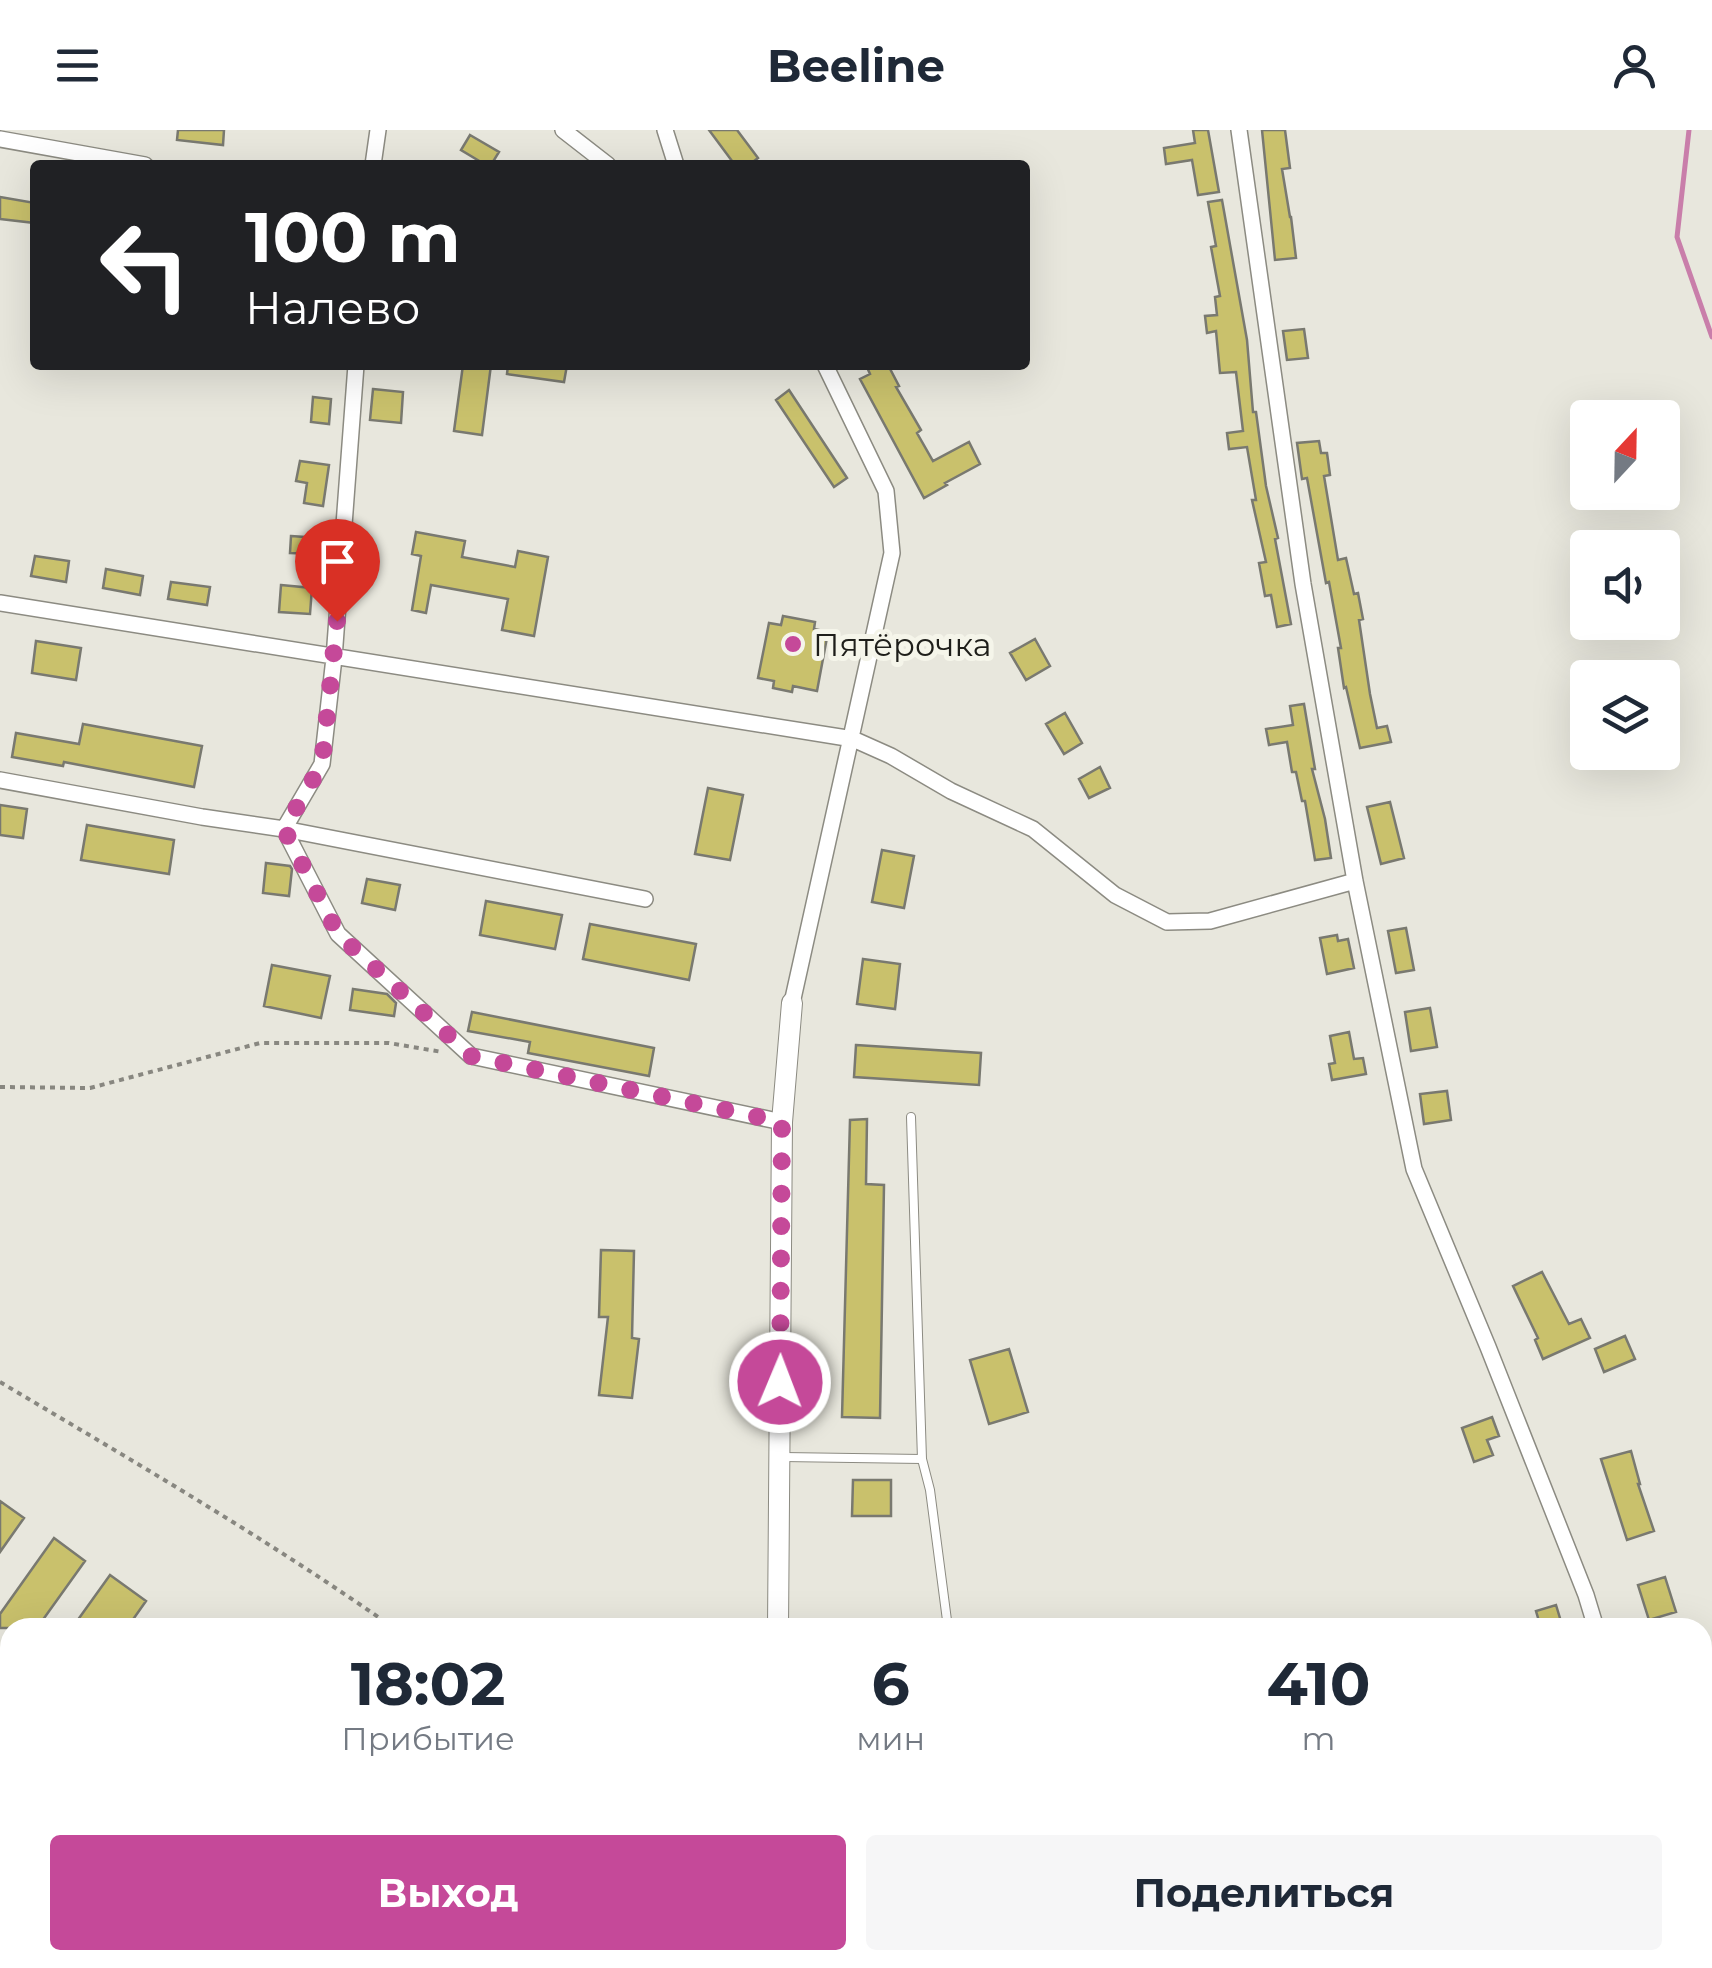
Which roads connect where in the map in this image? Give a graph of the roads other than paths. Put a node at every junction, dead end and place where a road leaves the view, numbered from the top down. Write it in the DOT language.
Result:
graph roads {
  1 [pos="378,130"];
  2 [pos="563,130"];
  3 [pos="665,130"];
  4 [pos="1239,130"];
  5 [pos="0,139"];
  6 [pos="117,160"];
  7 [pos="374,160"];
  8 [pos="602,160"];
  9 [pos="674,160"];
  10 [pos="356,370"];
  11 [pos="827,370"];
  12 [pos="0,603"];
  13 [pos="334,658"];
  14 [pos="853,739"];
  15 [pos="0,780"];
  16 [pos="284,829"];
  17 [pos="1355,881"];
  18 [pos="645,899"];
  19 [pos="792,1003"];
  20 [pos="911,1117"];
  21 [pos="782,1122"];
  22 [pos="779,1457"];
  23 [pos="922,1458"];
  24 [pos="778,1618"];
  25 [pos="947,1618"];
  26 [pos="1592,1618"];
  1 -- 7 [label="street"];
  2 -- 8 [label="street"];
  3 -- 9 [label="street"];
  4 -- 17 [label="street"];
  5 -- 6 [label="street"];
  10 -- 13 [label="street"];
  11 -- 14 [label="street"];
  12 -- 13 [label="street"];
  13 -- 14 [label="street"];
  13 -- 16 [label="street"];
  14 -- 17 [label="street"];
  14 -- 19 [label="street"];
  15 -- 16 [label="street"];
  16 -- 18 [label="street"];
  16 -- 21 [label="street"];
  17 -- 26 [label="street"];
  19 -- 21 [label="street"];
  20 -- 23 [label="lane"];
  21 -- 22 [label="street"];
  22 -- 23 [label="lane"];
  22 -- 24 [label="street"];
  23 -- 25 [label="lane"];
}
